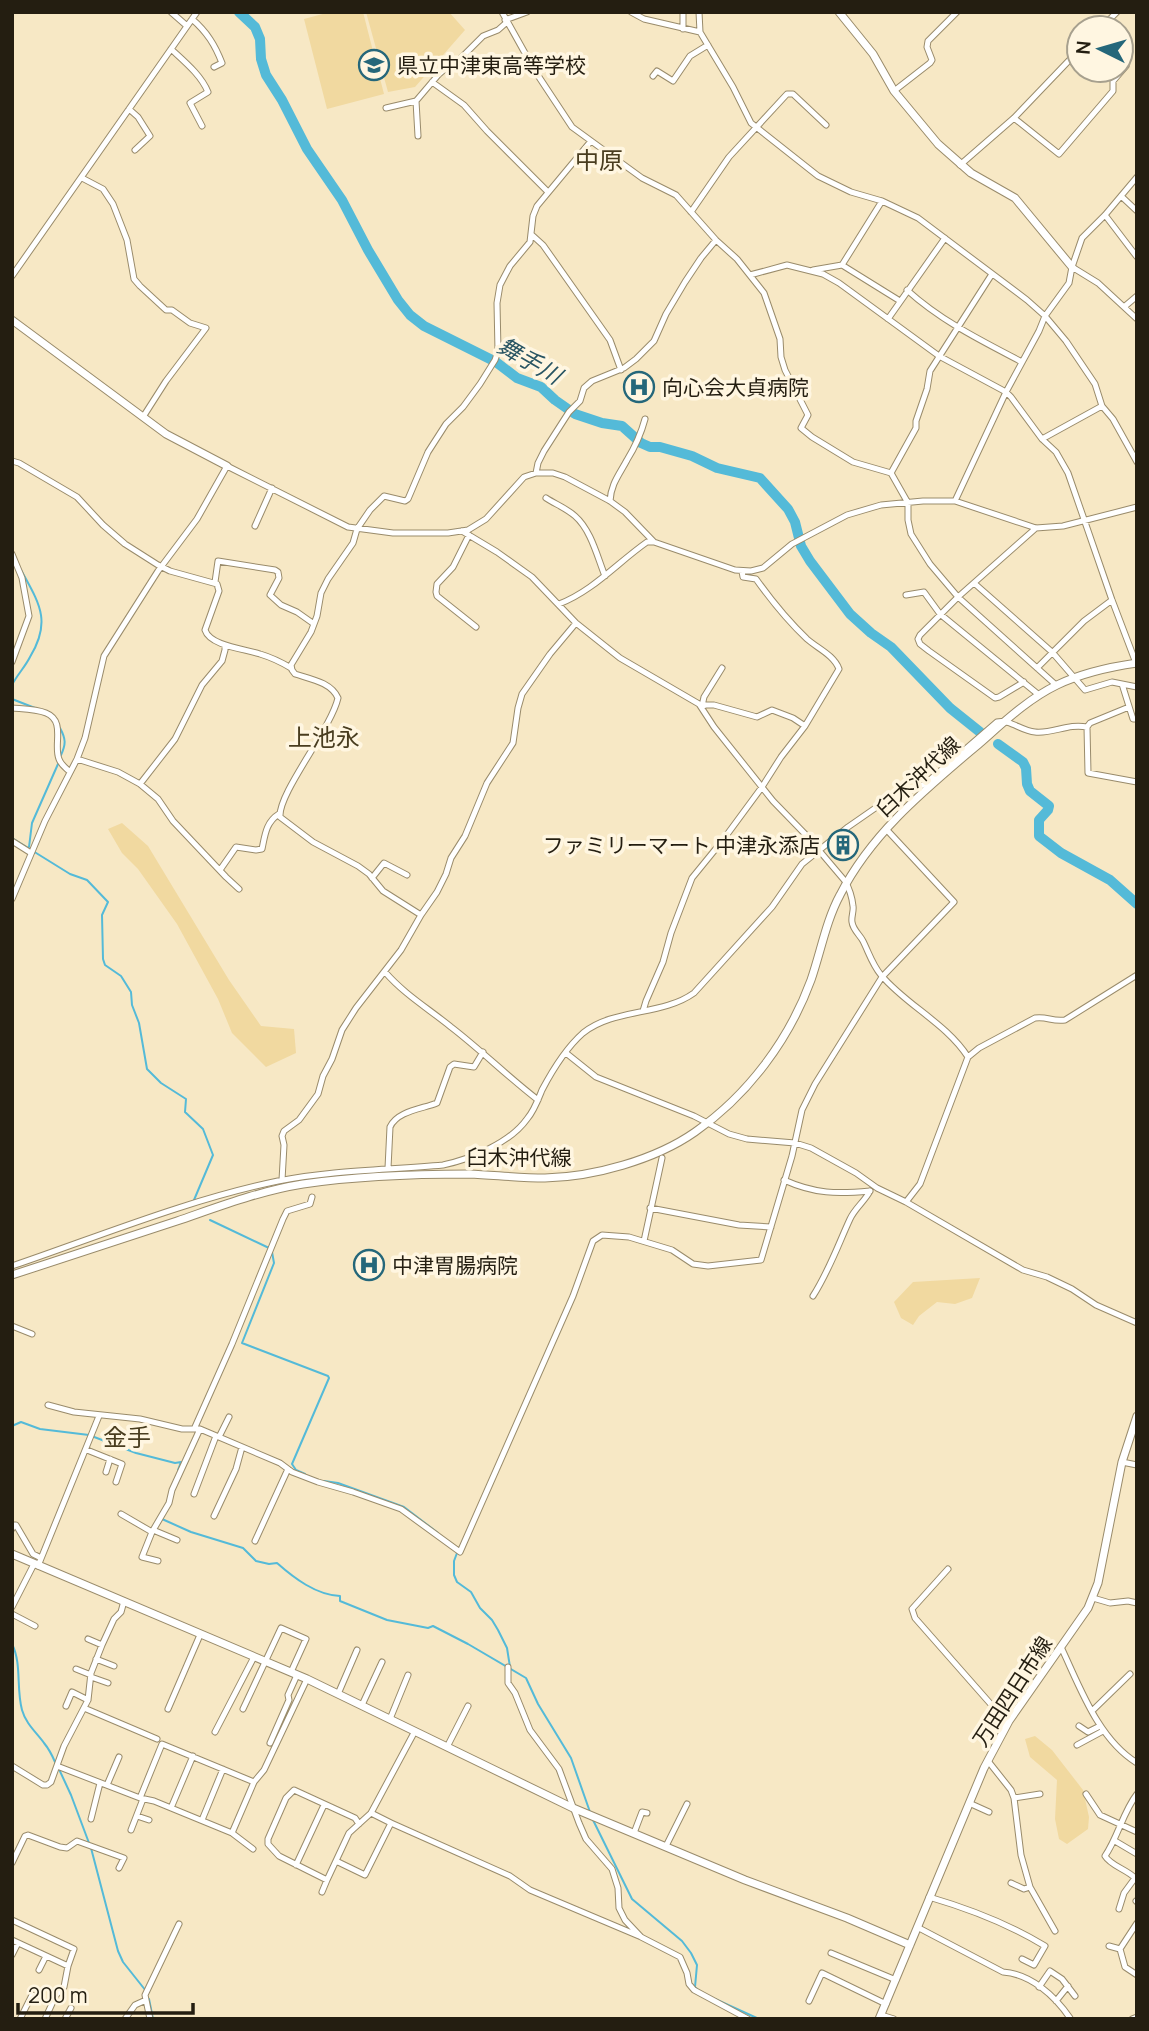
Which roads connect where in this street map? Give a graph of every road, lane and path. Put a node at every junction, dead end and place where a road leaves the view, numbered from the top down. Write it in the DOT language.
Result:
graph roads {
  1 [pos="171,12"];
  2 [pos="197,12"];
  3 [pos="502,12"];
  4 [pos="527,12"];
  5 [pos="631,12"];
  6 [pos="653,12"];
  7 [pos="684,12"];
  8 [pos="699,12"];
  9 [pos="839,12"];
  10 [pos="957,12"];
  11 [pos="192,19"];
  12 [pos="506,21"];
  13 [pos="657,22"];
  14 [pos="187,26"];
  15 [pos="683,29"];
  16 [pos="700,32"];
  17 [pos="708,45"];
  18 [pos="171,49"];
  19 [pos="1065,65"];
  20 [pos="214,67"];
  21 [pos="653,76"];
  22 [pos="432,82"];
  23 [pos="1113,84"];
  24 [pos="894,91"];
  25 [pos="416,101"];
  26 [pos="386,108"];
  27 [pos="130,109"];
  28 [pos="1014,118"];
  29 [pos="826,125"];
  30 [pos="202,126"];
  31 [pos="756,127"];
  32 [pos="418,136"];
  33 [pos="590,141"];
  34 [pos="135,150"];
  35 [pos="960,165"];
  36 [pos="1137,177"];
  37 [pos="82,178"];
  38 [pos="548,192"];
  39 [pos="1121,196"];
  40 [pos="882,201"];
  41 [pos="1137,211"];
  42 [pos="691,212"];
  43 [pos="1105,215"];
  44 [pos="531,236"];
  45 [pos="945,238"];
  46 [pos="716,240"];
  47 [pos="1137,257"];
  48 [pos="842,264"];
  49 [pos="1072,267"];
  50 [pos="810,270"];
  51 [pos="992,274"];
  52 [pos="750,275"];
  53 [pos="12,276"];
  54 [pos="907,290"];
  55 [pos="1137,296"];
  56 [pos="900,301"];
  57 [pos="1124,307"];
  58 [pos="1045,316"];
  59 [pos="888,319"];
  60 [pos="1137,319"];
  61 [pos="12,320"];
  62 [pos="957,327"];
  63 [pos="939,356"];
  64 [pos="1022,362"];
  65 [pos="621,370"];
  66 [pos="1006,392"];
  67 [pos="1102,406"];
  68 [pos="143,417"];
  69 [pos="645,419"];
  70 [pos="1042,439"];
  71 [pos="12,461"];
  72 [pos="1137,462"];
  73 [pos="227,466"];
  74 [pos="536,473"];
  75 [pos="891,473"];
  76 [pos="272,488"];
  77 [pos="546,498"];
  78 [pos="610,501"];
  79 [pos="956,501"];
  80 [pos="908,503"];
  81 [pos="1137,507"];
  82 [pos="1085,519"];
  83 [pos="255,526"];
  84 [pos="1037,528"];
  85 [pos="358,529"];
  86 [pos="462,531"];
  87 [pos="469,535"];
  88 [pos="654,541"];
  89 [pos="12,554"];
  90 [pos="161,567"];
  91 [pos="742,571"];
  92 [pos="605,576"];
  93 [pos="215,582"];
  94 [pos="974,583"];
  95 [pos="905,595"];
  96 [pos="957,597"];
  97 [pos="1112,600"];
  98 [pos="559,604"];
  99 [pos="940,614"];
  100 [pos="576,623"];
  101 [pos="314,624"];
  102 [pos="476,627"];
  103 [pos="225,645"];
  104 [pos="1052,652"];
  105 [pos="12,662"];
  106 [pos="1136,663"];
  107 [pos="291,668"];
  108 [pos="722,668"];
  109 [pos="1037,668"];
  110 [pos="1075,677"];
  111 [pos="1024,682"];
  112 [pos="1122,684"];
  113 [pos="1056,685"];
  114 [pos="1137,687"];
  115 [pos="1039,695"];
  116 [pos="702,706"];
  117 [pos="1129,707"];
  118 [pos="12,708"];
  119 [pos="1137,719"];
  120 [pos="1005,721"];
  121 [pos="806,726"];
  122 [pos="1087,727"];
  123 [pos="77,759"];
  124 [pos="70,772"];
  125 [pos="1137,782"];
  126 [pos="140,784"];
  127 [pos="762,787"];
  128 [pos="279,814"];
  129 [pos="886,829"];
  130 [pos="12,841"];
  131 [pos="818,850"];
  132 [pos="31,853"];
  133 [pos="220,870"];
  134 [pos="407,875"];
  135 [pos="372,878"];
  136 [pos="846,883"];
  137 [pos="239,889"];
  138 [pos="12,900"];
  139 [pos="421,915"];
  140 [pos="385,972"];
  141 [pos="1137,975"];
  142 [pos="882,977"];
  143 [pos="643,1011"];
  144 [pos="483,1052"];
  145 [pos="566,1053"];
  146 [pos="968,1057"];
  147 [pos="538,1100"];
  148 [pos="706,1123"];
  149 [pos="795,1143"];
  150 [pos="662,1158"];
  151 [pos="388,1168"];
  152 [pos="282,1180"];
  153 [pos="784,1180"];
  154 [pos="874,1190"];
  155 [pos="312,1197"];
  156 [pos="906,1202"];
  157 [pos="650,1208"];
  158 [pos="771,1227"];
  159 [pos="643,1241"];
  160 [pos="12,1266"];
  161 [pos="12,1275"];
  162 [pos="813,1296"];
  163 [pos="1137,1323"];
  164 [pos="12,1326"];
  165 [pos="32,1334"];
  166 [pos="48,1405"];
  167 [pos="99,1416"];
  168 [pos="1137,1416"];
  169 [pos="229,1417"];
  170 [pos="198,1428"];
  171 [pos="218,1436"];
  172 [pos="242,1447"];
  173 [pos="87,1450"];
  174 [pos="110,1459"];
  175 [pos="1122,1462"];
  176 [pos="1137,1465"];
  177 [pos="288,1469"];
  178 [pos="106,1472"];
  179 [pos="116,1482"];
  180 [pos="194,1494"];
  181 [pos="121,1514"];
  182 [pos="214,1516"];
  183 [pos="12,1529"];
  184 [pos="152,1531"];
  185 [pos="177,1540"];
  186 [pos="255,1541"];
  187 [pos="12,1554"];
  188 [pos="158,1561"];
  189 [pos="38,1562"];
  190 [pos="948,1569"];
  191 [pos="1093,1598"];
  192 [pos="124,1601"];
  193 [pos="1137,1603"];
  194 [pos="12,1607"];
  195 [pos="12,1614"];
  196 [pos="35,1626"];
  197 [pos="200,1635"];
  198 [pos="88,1639"];
  199 [pos="102,1645"];
  200 [pos="1060,1647"];
  201 [pos="357,1650"];
  202 [pos="254,1657"];
  203 [pos="96,1659"];
  204 [pos="266,1662"];
  205 [pos="382,1662"];
  206 [pos="114,1666"];
  207 [pos="508,1667"];
  208 [pos="76,1669"];
  209 [pos="294,1674"];
  210 [pos="1129,1674"];
  211 [pos="408,1675"];
  212 [pos="91,1676"];
  213 [pos="307,1679"];
  214 [pos="108,1683"];
  215 [pos="338,1694"];
  216 [pos="88,1700"];
  217 [pos="362,1705"];
  218 [pos="66,1706"];
  219 [pos="468,1706"];
  220 [pos="83,1708"];
  221 [pos="169,1709"];
  222 [pos="243,1709"];
  223 [pos="1092,1711"];
  224 [pos="390,1719"];
  225 [pos="1009,1721"];
  226 [pos="1079,1726"];
  227 [pos="1102,1729"];
  228 [pos="415,1731"];
  229 [pos="215,1732"];
  230 [pos="157,1739"];
  231 [pos="270,1743"];
  232 [pos="1077,1745"];
  233 [pos="447,1747"];
  234 [pos="193,1756"];
  235 [pos="119,1757"];
  236 [pos="988,1761"];
  237 [pos="1137,1763"];
  238 [pos="12,1766"];
  239 [pos="57,1766"];
  240 [pos="223,1769"];
  241 [pos="254,1782"];
  242 [pos="100,1783"];
  243 [pos="107,1786"];
  244 [pos="1040,1794"];
  245 [pos="1086,1794"];
  246 [pos="1137,1794"];
  247 [pos="1014,1798"];
  248 [pos="141,1799"];
  249 [pos="969,1803"];
  250 [pos="687,1804"];
  251 [pos="324,1805"];
  252 [pos="171,1808"];
  253 [pos="573,1808"];
  254 [pos="989,1812"];
  255 [pos="371,1813"];
  256 [pos="647,1814"];
  257 [pos="137,1816"];
  258 [pos="90,1819"];
  259 [pos="149,1820"];
  260 [pos="202,1821"];
  261 [pos="391,1823"];
  262 [pos="359,1824"];
  263 [pos="1121,1825"];
  264 [pos="131,1830"];
  265 [pos="1137,1832"];
  266 [pos="232,1833"];
  267 [pos="634,1833"];
  268 [pos="1115,1841"];
  269 [pos="666,1846"];
  270 [pos="253,1849"];
  271 [pos="1137,1854"];
  272 [pos="336,1861"];
  273 [pos="12,1863"];
  274 [pos="296,1865"];
  275 [pos="119,1868"];
  276 [pos="327,1880"];
  277 [pos="1011,1883"];
  278 [pos="1030,1887"];
  279 [pos="322,1892"];
  280 [pos="929,1897"];
  281 [pos="1119,1909"];
  282 [pos="12,1920"];
  283 [pos="1137,1923"];
  284 [pos="180,1924"];
  285 [pos="917,1927"];
  286 [pos="1055,1931"];
  287 [pos="641,1937"];
  288 [pos="15,1942"];
  289 [pos="910,1945"];
  290 [pos="1109,1946"];
  291 [pos="1120,1949"];
  292 [pos="831,1953"];
  293 [pos="12,1955"];
  294 [pos="46,1956"];
  295 [pos="1022,1959"];
  296 [pos="68,1966"];
  297 [pos="39,1970"];
  298 [pos="1137,1975"];
  299 [pos="896,1980"];
  300 [pos="1068,1986"];
  301 [pos="1039,1987"];
  302 [pos="32,1995"];
  303 [pos="1075,1996"];
  304 [pos="146,2000"];
  305 [pos="809,2001"];
  306 [pos="1056,2001"];
  307 [pos="886,2004"];
  308 [pos="71,2008"];
  309 [pos="880,2017"];
  310 [pos="1071,2018"];
  311 [pos="20,2019"];
  312 [pos="45,2019"];
  313 [pos="65,2019"];
  314 [pos="125,2019"];
  315 [pos="150,2019"];
  316 [pos="748,2019"];
  317 [pos="894,2019"];
  1 -- 14 [label="street"];
  2 -- 11 [label="street"];
  3 -- 12 [label="street"];
  4 -- 12 [label="street"];
  5 -- 13 [label="street"];
  6 -- 13 [label="street"];
  7 -- 15 [label="street"];
  8 -- 16 [label="street"];
  9 -- 24 [label="main road"];
  10 -- 24 [label="street"];
  11 -- 14 [label="street"];
  11 -- 20 [label="street"];
  12 -- 22 [label="street"];
  12 -- 33 [label="street"];
  13 -- 15 [label="street"];
  14 -- 18 [label="street"];
  15 -- 16 [label="street"];
  16 -- 17 [label="street"];
  17 -- 21 [label="street"];
  17 -- 31 [label="street"];
  18 -- 27 [label="street"];
  18 -- 30 [label="street"];
  19 -- 28 [label="street"];
  22 -- 25 [label="street"];
  22 -- 38 [label="street"];
  23 -- 28 [label="street"];
  24 -- 35 [label="main road"];
  25 -- 26 [label="street"];
  25 -- 32 [label="street"];
  27 -- 34 [label="street"];
  27 -- 37 [label="street"];
  28 -- 35 [label="street"];
  29 -- 31 [label="street"];
  31 -- 40 [label="street"];
  31 -- 42 [label="street"];
  33 -- 38 [label="street"];
  33 -- 42 [label="street"];
  35 -- 49 [label="main road"];
  36 -- 39 [label="street"];
  37 -- 53 [label="street"];
  37 -- 68 [label="street"];
  38 -- 44 [label="street"];
  39 -- 41 [label="street"];
  39 -- 43 [label="street"];
  40 -- 45 [label="street"];
  40 -- 48 [label="street"];
  42 -- 46 [label="street"];
  43 -- 47 [label="street"];
  43 -- 49 [label="street"];
  44 -- 65 [label="street"];
  44 -- 85 [label="street"];
  45 -- 51 [label="street"];
  45 -- 54 [label="street"];
  46 -- 52 [label="street"];
  46 -- 65 [label="street"];
  48 -- 50 [label="street"];
  48 -- 56 [label="street"];
  49 -- 57 [label="street"];
  49 -- 58 [label="street"];
  50 -- 52 [label="street"];
  50 -- 59 [label="street"];
  51 -- 58 [label="street"];
  51 -- 62 [label="street"];
  52 -- 75 [label="street"];
  54 -- 56 [label="street"];
  54 -- 62 [label="street"];
  55 -- 57 [label="street"];
  56 -- 59 [label="street"];
  57 -- 60 [label="street"];
  58 -- 64 [label="street"];
  58 -- 67 [label="street"];
  59 -- 63 [label="street"];
  61 -- 68 [label="main road"];
  62 -- 63 [label="street"];
  62 -- 64 [label="street"];
  63 -- 66 [label="street"];
  63 -- 75 [label="street"];
  64 -- 66 [label="street"];
  65 -- 74 [label="street"];
  66 -- 70 [label="street"];
  66 -- 79 [label="street"];
  67 -- 70 [label="street"];
  67 -- 72 [label="street"];
  68 -- 73 [label="main road"];
  69 -- 78 [label="street"];
  70 -- 82 [label="street"];
  71 -- 90 [label="street"];
  73 -- 76 [label="street"];
  73 -- 90 [label="street"];
  74 -- 78 [label="street"];
  74 -- 86 [label="street"];
  75 -- 80 [label="street"];
  76 -- 83 [label="street"];
  76 -- 85 [label="street"];
  77 -- 92 [label="street"];
  78 -- 88 [label="street"];
  79 -- 80 [label="street"];
  79 -- 84 [label="street"];
  80 -- 91 [label="street"];
  80 -- 96 [label="street"];
  81 -- 82 [label="street"];
  82 -- 84 [label="street"];
  82 -- 97 [label="street"];
  84 -- 94 [label="street"];
  85 -- 86 [label="street"];
  85 -- 101 [label="street"];
  86 -- 87 [label="street"];
  87 -- 98 [label="street"];
  87 -- 102 [label="street"];
  88 -- 91 [label="street"];
  88 -- 92 [label="street"];
  89 -- 105 [label="street"];
  90 -- 93 [label="street"];
  90 -- 123 [label="street"];
  91 -- 121 [label="street"];
  92 -- 98 [label="street"];
  93 -- 101 [label="street"];
  93 -- 103 [label="street"];
  94 -- 96 [label="street"];
  94 -- 104 [label="street"];
  95 -- 99 [label="street"];
  96 -- 99 [label="street"];
  96 -- 109 [label="street"];
  97 -- 104 [label="street"];
  97 -- 106 [label="street"];
  98 -- 100 [label="street"];
  99 -- 111 [label="street"];
  99 -- 111 [label="street"];
  100 -- 116 [label="street"];
  100 -- 139 [label="street"];
  101 -- 107 [label="street"];
  103 -- 107 [label="street"];
  103 -- 126 [label="street"];
  104 -- 109 [label="street"];
  104 -- 110 [label="street"];
  106 -- 110 [label="main road, 臼木沖代線"];
  107 -- 128 [label="street"];
  108 -- 116 [label="street"];
  109 -- 113 [label="street"];
  110 -- 112 [label="street"];
  110 -- 113 [label="main road, 臼木沖代線"];
  111 -- 115 [label="street"];
  112 -- 114 [label="street"];
  112 -- 117 [label="street"];
  113 -- 115 [label="main road, 臼木沖代線"];
  115 -- 120 [label="main road, 臼木沖代線"];
  116 -- 121 [label="street"];
  116 -- 127 [label="street"];
  117 -- 119 [label="street"];
  117 -- 122 [label="street"];
  118 -- 124 [label="street"];
  120 -- 122 [label="street"];
  120 -- 129 [label="main road, 臼木沖代線"];
  120 -- 131 [label="street"];
  121 -- 127 [label="street"];
  122 -- 125 [label="street"];
  123 -- 124 [label="street"];
  123 -- 126 [label="street"];
  124 -- 132 [label="street"];
  126 -- 133 [label="street"];
  127 -- 131 [label="street"];
  127 -- 143 [label="street"];
  128 -- 133 [label="street"];
  128 -- 135 [label="street"];
  129 -- 136 [label="main road, 臼木沖代線"];
  129 -- 142 [label="street"];
  130 -- 132 [label="street"];
  131 -- 136 [label="street"];
  131 -- 143 [label="street"];
  132 -- 138 [label="street"];
  133 -- 137 [label="street"];
  134 -- 135 [label="street"];
  135 -- 139 [label="street"];
  136 -- 142 [label="street"];
  136 -- 148 [label="main road, 臼木沖代線"];
  139 -- 140 [label="street"];
  140 -- 144 [label="street"];
  140 -- 152 [label="street"];
  141 -- 146 [label="street"];
  142 -- 146 [label="street"];
  142 -- 149 [label="street"];
  143 -- 145 [label="street"];
  144 -- 147 [label="street"];
  144 -- 151 [label="street"];
  145 -- 147 [label="street"];
  145 -- 148 [label="street"];
  146 -- 156 [label="street"];
  147 -- 151 [label="street"];
  148 -- 149 [label="street"];
  148 -- 161 [label="main road, 臼木沖代線"];
  149 -- 153 [label="street"];
  149 -- 154 [label="street"];
  150 -- 157 [label="street"];
  151 -- 152 [label="street"];
  152 -- 160 [label="street"];
  153 -- 154 [label="street"];
  153 -- 158 [label="street"];
  154 -- 156 [label="street"];
  154 -- 162 [label="street"];
  155 -- 170 [label="street"];
  156 -- 163 [label="street"];
  157 -- 158 [label="street"];
  157 -- 159 [label="street"];
  158 -- 159 [label="street"];
  159 -- 177 [label="street"];
  164 -- 165 [label="street"];
  166 -- 167 [label="street"];
  167 -- 170 [label="street"];
  167 -- 173 [label="street"];
  168 -- 175 [label="main road, 万田四日市線"];
  169 -- 171 [label="street"];
  170 -- 171 [label="street"];
  170 -- 184 [label="street"];
  171 -- 172 [label="street"];
  171 -- 180 [label="street"];
  172 -- 177 [label="street"];
  172 -- 182 [label="street"];
  173 -- 174 [label="street"];
  173 -- 189 [label="street"];
  174 -- 178 [label="street"];
  174 -- 179 [label="street"];
  175 -- 176 [label="street"];
  175 -- 191 [label="main road, 万田四日市線"];
  177 -- 186 [label="street"];
  181 -- 184 [label="street"];
  183 -- 189 [label="street"];
  184 -- 185 [label="street"];
  184 -- 188 [label="street"];
  187 -- 189 [label="main road"];
  189 -- 192 [label="main road"];
  189 -- 194 [label="street"];
  190 -- 225 [label="street"];
  191 -- 193 [label="street"];
  191 -- 200 [label="main road, 万田四日市線"];
  192 -- 197 [label="main road"];
  192 -- 199 [label="street"];
  195 -- 196 [label="street"];
  197 -- 202 [label="main road"];
  197 -- 221 [label="street"];
  198 -- 199 [label="street"];
  199 -- 203 [label="street"];
  200 -- 223 [label="street"];
  200 -- 225 [label="main road, 万田四日市線"];
  201 -- 215 [label="street"];
  202 -- 204 [label="main road"];
  202 -- 229 [label="street"];
  203 -- 206 [label="street"];
  203 -- 212 [label="street"];
  204 -- 209 [label="main road"];
  204 -- 209 [label="street"];
  204 -- 222 [label="street"];
  205 -- 217 [label="street"];
  207 -- 253 [label="street"];
  208 -- 212 [label="street"];
  209 -- 213 [label="main road"];
  209 -- 231 [label="street"];
  210 -- 223 [label="street"];
  211 -- 224 [label="street"];
  212 -- 214 [label="street"];
  212 -- 216 [label="street"];
  213 -- 215 [label="main road"];
  213 -- 241 [label="street"];
  215 -- 217 [label="main road"];
  216 -- 218 [label="street"];
  216 -- 220 [label="street"];
  217 -- 224 [label="main road"];
  219 -- 233 [label="street"];
  220 -- 230 [label="street"];
  220 -- 239 [label="street"];
  223 -- 227 [label="street"];
  224 -- 228 [label="main road"];
  225 -- 236 [label="main road, 万田四日市線"];
  226 -- 227 [label="street"];
  227 -- 232 [label="street"];
  227 -- 237 [label="street"];
  228 -- 233 [label="main road"];
  228 -- 255 [label="street"];
  233 -- 253 [label="main road"];
  234 -- 240 [label="street"];
  234 -- 248 [label="street"];
  234 -- 252 [label="street"];
  235 -- 243 [label="street"];
  236 -- 247 [label="street"];
  236 -- 249 [label="main road, 万田四日市線"];
  238 -- 239 [label="street"];
  239 -- 242 [label="street"];
  240 -- 241 [label="street"];
  240 -- 260 [label="street"];
  241 -- 266 [label="street"];
  242 -- 243 [label="street"];
  242 -- 258 [label="street"];
  243 -- 248 [label="street"];
  244 -- 247 [label="street"];
  245 -- 263 [label="street"];
  246 -- 263 [label="street"];
  247 -- 278 [label="street"];
  248 -- 252 [label="street"];
  248 -- 257 [label="street"];
  249 -- 254 [label="street"];
  249 -- 280 [label="main road, 万田四日市線"];
  250 -- 269 [label="street"];
  251 -- 262 [label="street"];
  251 -- 274 [label="street"];
  251 -- 274 [label="street"];
  252 -- 260 [label="street"];
  253 -- 267 [label="main road"];
  253 -- 287 [label="street"];
  255 -- 261 [label="street"];
  255 -- 262 [label="street"];
  256 -- 267 [label="street"];
  257 -- 259 [label="street"];
  257 -- 264 [label="street"];
  260 -- 266 [label="street"];
  261 -- 272 [label="street"];
  261 -- 287 [label="street"];
  262 -- 272 [label="street"];
  263 -- 265 [label="street"];
  263 -- 268 [label="street"];
  266 -- 270 [label="street"];
  267 -- 269 [label="main road"];
  268 -- 271 [label="street"];
  268 -- 281 [label="street"];
  269 -- 289 [label="main road"];
  272 -- 276 [label="street"];
  273 -- 275 [label="street"];
  274 -- 276 [label="street"];
  276 -- 279 [label="street"];
  277 -- 278 [label="street"];
  278 -- 286 [label="street"];
  280 -- 285 [label="main road, 万田四日市線"];
  280 -- 295 [label="street"];
  282 -- 296 [label="street"];
  283 -- 291 [label="street"];
  284 -- 304 [label="street"];
  285 -- 289 [label="main road, 万田四日市線"];
  285 -- 301 [label="street"];
  287 -- 316 [label="street"];
  288 -- 293 [label="street"];
  288 -- 294 [label="street"];
  289 -- 299 [label="main road, 万田四日市線"];
  290 -- 291 [label="street"];
  291 -- 298 [label="street"];
  292 -- 299 [label="street"];
  294 -- 296 [label="street"];
  294 -- 297 [label="street"];
  296 -- 312 [label="street"];
  299 -- 307 [label="main road, 万田四日市線"];
  300 -- 301 [label="street"];
  300 -- 303 [label="street"];
  300 -- 306 [label="street"];
  301 -- 306 [label="street"];
  302 -- 311 [label="street"];
  304 -- 314 [label="street"];
  304 -- 315 [label="street"];
  305 -- 307 [label="street"];
  306 -- 310 [label="street"];
  307 -- 309 [label="main road, 万田四日市線"];
  308 -- 313 [label="street"];
  309 -- 317 [label="street"];
}
